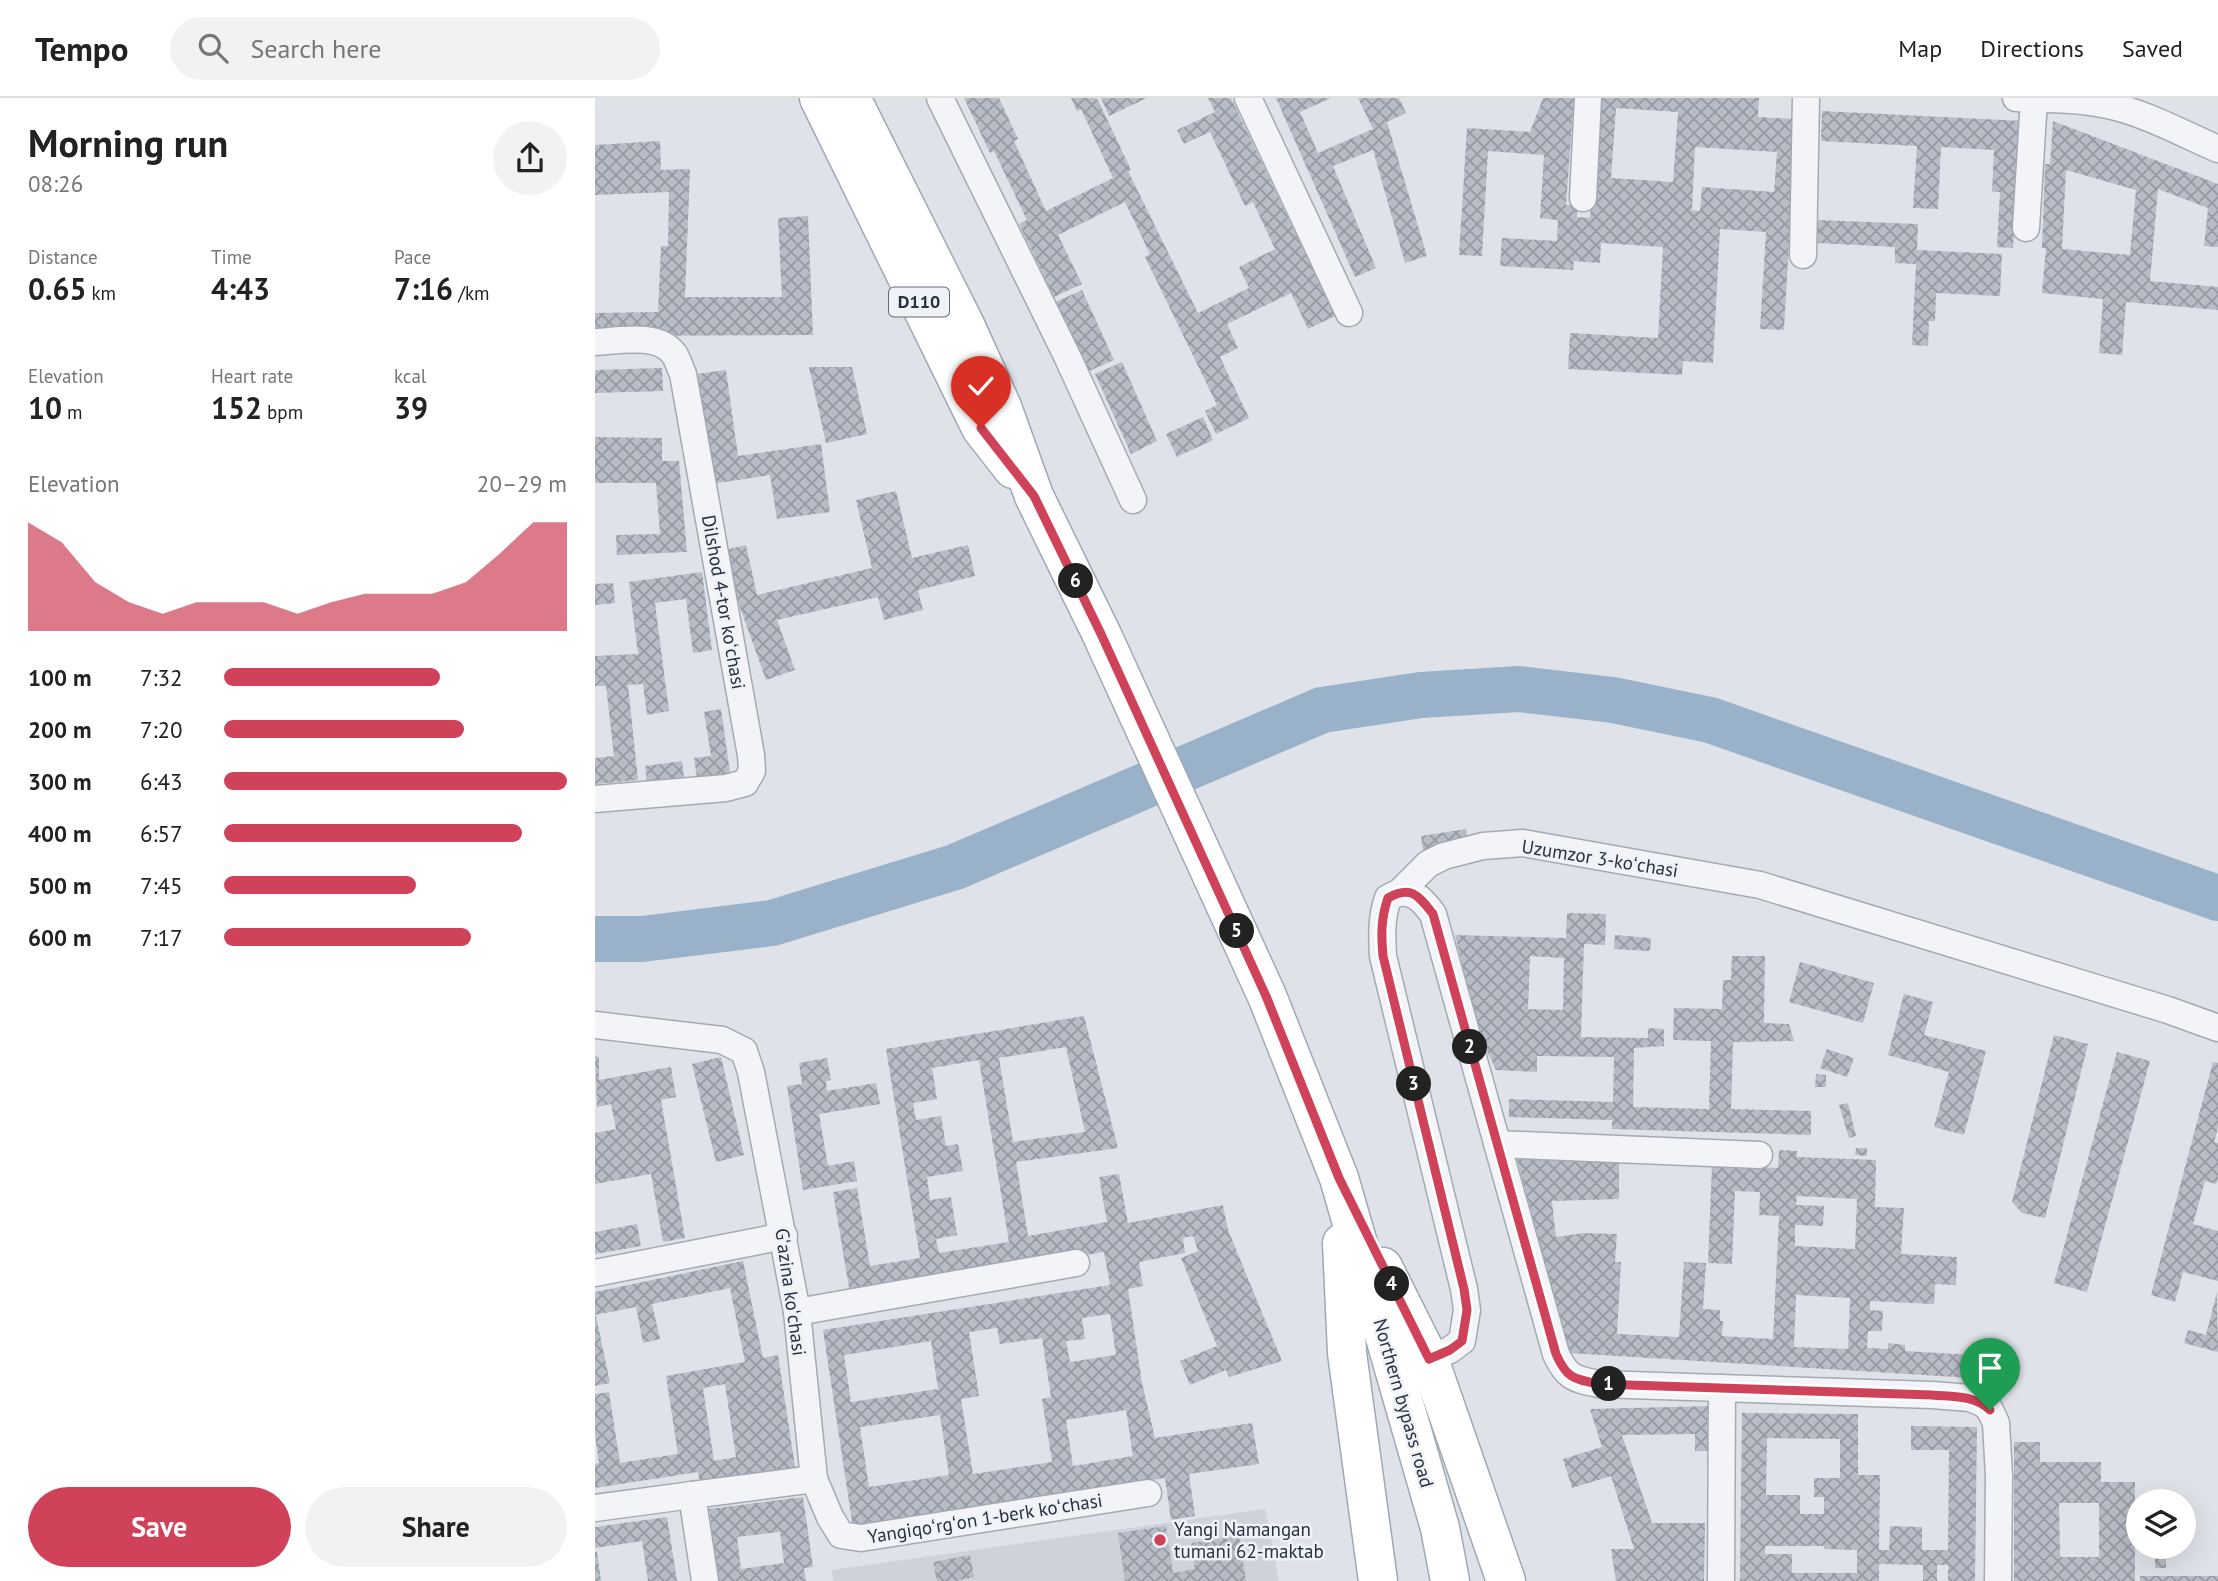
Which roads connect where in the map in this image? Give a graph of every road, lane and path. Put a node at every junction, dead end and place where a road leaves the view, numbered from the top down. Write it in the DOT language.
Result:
graph roads {
  1 [pos="819,98"];
  2 [pos="851,98"];
  3 [pos="940,98"];
  4 [pos="1248,98"];
  5 [pos="1588,98"];
  6 [pos="1806,98"];
  7 [pos="2016,98"];
  8 [pos="2034,99"];
  9 [pos="2218,149"];
  10 [pos="1583,198"];
  11 [pos="2026,228"];
  12 [pos="1803,255"];
  13 [pos="1349,313"];
  14 [pos="595,342"];
  15 [pos="1034,496"];
  16 [pos="1133,499"];
  17 [pos="595,799"];
  18 [pos="1400,891"];
  19 [pos="595,1025"];
  20 [pos="2218,1028"];
  21 [pos="1497,1144"];
  22 [pos="1759,1155"];
  23 [pos="1339,1178"];
  24 [pos="784,1236"];
  25 [pos="1076,1263"];
  26 [pos="595,1273"];
  27 [pos="797,1312"];
  28 [pos="1429,1359"];
  29 [pos="1722,1388"];
  30 [pos="814,1479"];
  31 [pos="1148,1493"];
  32 [pos="692,1495"];
  33 [pos="595,1508"];
  34 [pos="705,1581"];
  35 [pos="1378,1581"];
  36 [pos="1450,1581"];
  37 [pos="1506,1581"];
  38 [pos="1721,1581"];
  39 [pos="1998,1581"];
  1 -- 15 [label="main road, Northern bypass road / D110"];
  2 -- 15 [label="main road, Northern bypass road / D110"];
  3 -- 16 [label="street"];
  4 -- 13 [label="street"];
  5 -- 10 [label="street"];
  6 -- 12 [label="street"];
  7 -- 8 [label="street"];
  8 -- 9 [label="street"];
  8 -- 11 [label="street"];
  14 -- 17 [label="street, Dilshod 4-tor koʻchasi"];
  15 -- 23 [label="main road, Northern bypass road / D110"];
  18 -- 20 [label="street, Uzumzor 3-koʻchasi"];
  18 -- 21 [label="street"];
  18 -- 28 [label="street, Uzumzor 3-koʻchasi"];
  19 -- 24 [label="street, Gʻazina koʻchasi"];
  21 -- 22 [label="street"];
  21 -- 29 [label="street"];
  23 -- 28 [label="main road"];
  23 -- 35 [label="main road"];
  23 -- 36 [label="main road, Northern bypass road / D110"];
  24 -- 26 [label="street"];
  24 -- 27 [label="street, Gʻazina koʻchasi"];
  25 -- 27 [label="street"];
  27 -- 30 [label="street, Gʻazina koʻchasi"];
  28 -- 37 [label="main road"];
  29 -- 38 [label="street"];
  29 -- 39 [label="street"];
  30 -- 31 [label="street, Yangiqoʻrgʻon 1-berk koʻchasi"];
  30 -- 32 [label="street"];
  32 -- 33 [label="street"];
  32 -- 34 [label="street"];
}
